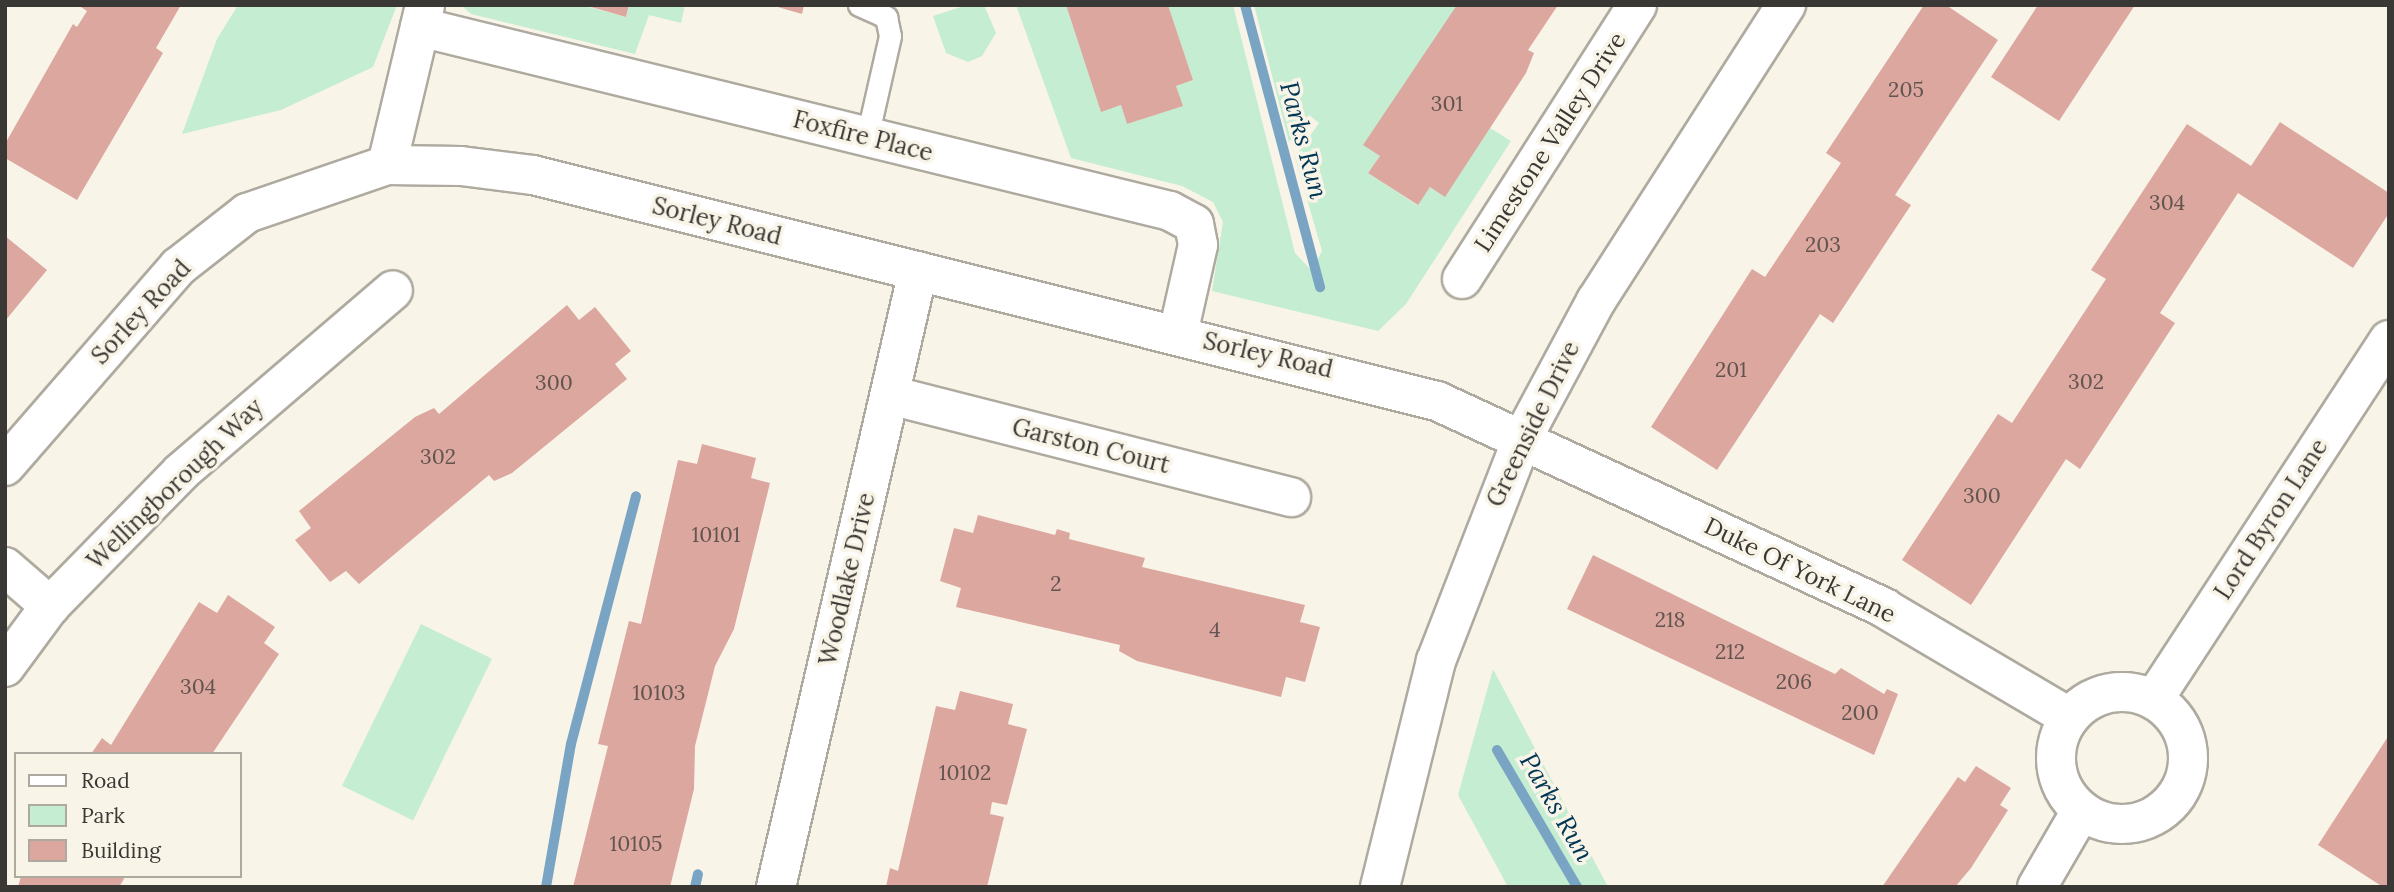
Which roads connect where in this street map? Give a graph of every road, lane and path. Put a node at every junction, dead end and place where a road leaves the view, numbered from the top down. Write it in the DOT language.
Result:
graph roads {
  1 [pos="859,5"];
  2 [pos="1637,5"];
  3 [pos="1786,5"];
  4 [pos="423,16"];
  5 [pos="867,137"];
  6 [pos="387,165"];
  7 [pos="918,271"];
  8 [pos="1462,279"];
  9 [pos="393,290"];
  10 [pos="1178,334"];
  11 [pos="2389,340"];
  12 [pos="890,395"];
  13 [pos="1522,437"];
  14 [pos="5,466"];
  15 [pos="1291,497"];
  16 [pos="5,566"];
  17 [pos="50,606"];
  18 [pos="5,667"];
  19 [pos="2154,699"];
  20 [pos="2070,717"];
  21 [pos="2081,811"];
  22 [pos="776,887"];
  23 [pos="1380,887"];
  24 [pos="2037,887"];
  1 -- 5 [label="lane"];
  2 -- 8 [label="street, Limestone Valley Drive"];
  3 -- 13 [label="street, Greenside Drive"];
  4 -- 5 [label="street, Foxfire Place"];
  4 -- 6 [label="street"];
  5 -- 10 [label="street, Foxfire Place"];
  6 -- 7 [label="street, Sorley Road"];
  6 -- 14 [label="street, Sorley Road"];
  7 -- 10 [label="street, Sorley Road"];
  7 -- 12 [label="street, Woodlake Drive"];
  9 -- 17 [label="street, Wellingborough Way"];
  10 -- 13 [label="street, Sorley Road"];
  11 -- 19 [label="street, Lord Byron Lane"];
  12 -- 15 [label="street, Garston Court"];
  12 -- 22 [label="street, Woodlake Drive"];
  13 -- 20 [label="street, Duke Of York Lane"];
  13 -- 23 [label="street, Greenside Drive"];
  16 -- 17 [label="street"];
  17 -- 18 [label="street, Wellingborough Way"];
  19 -- 20 [label="street"];
  19 -- 21 [label="street"];
  20 -- 21 [label="street"];
  21 -- 24 [label="street"];
}
